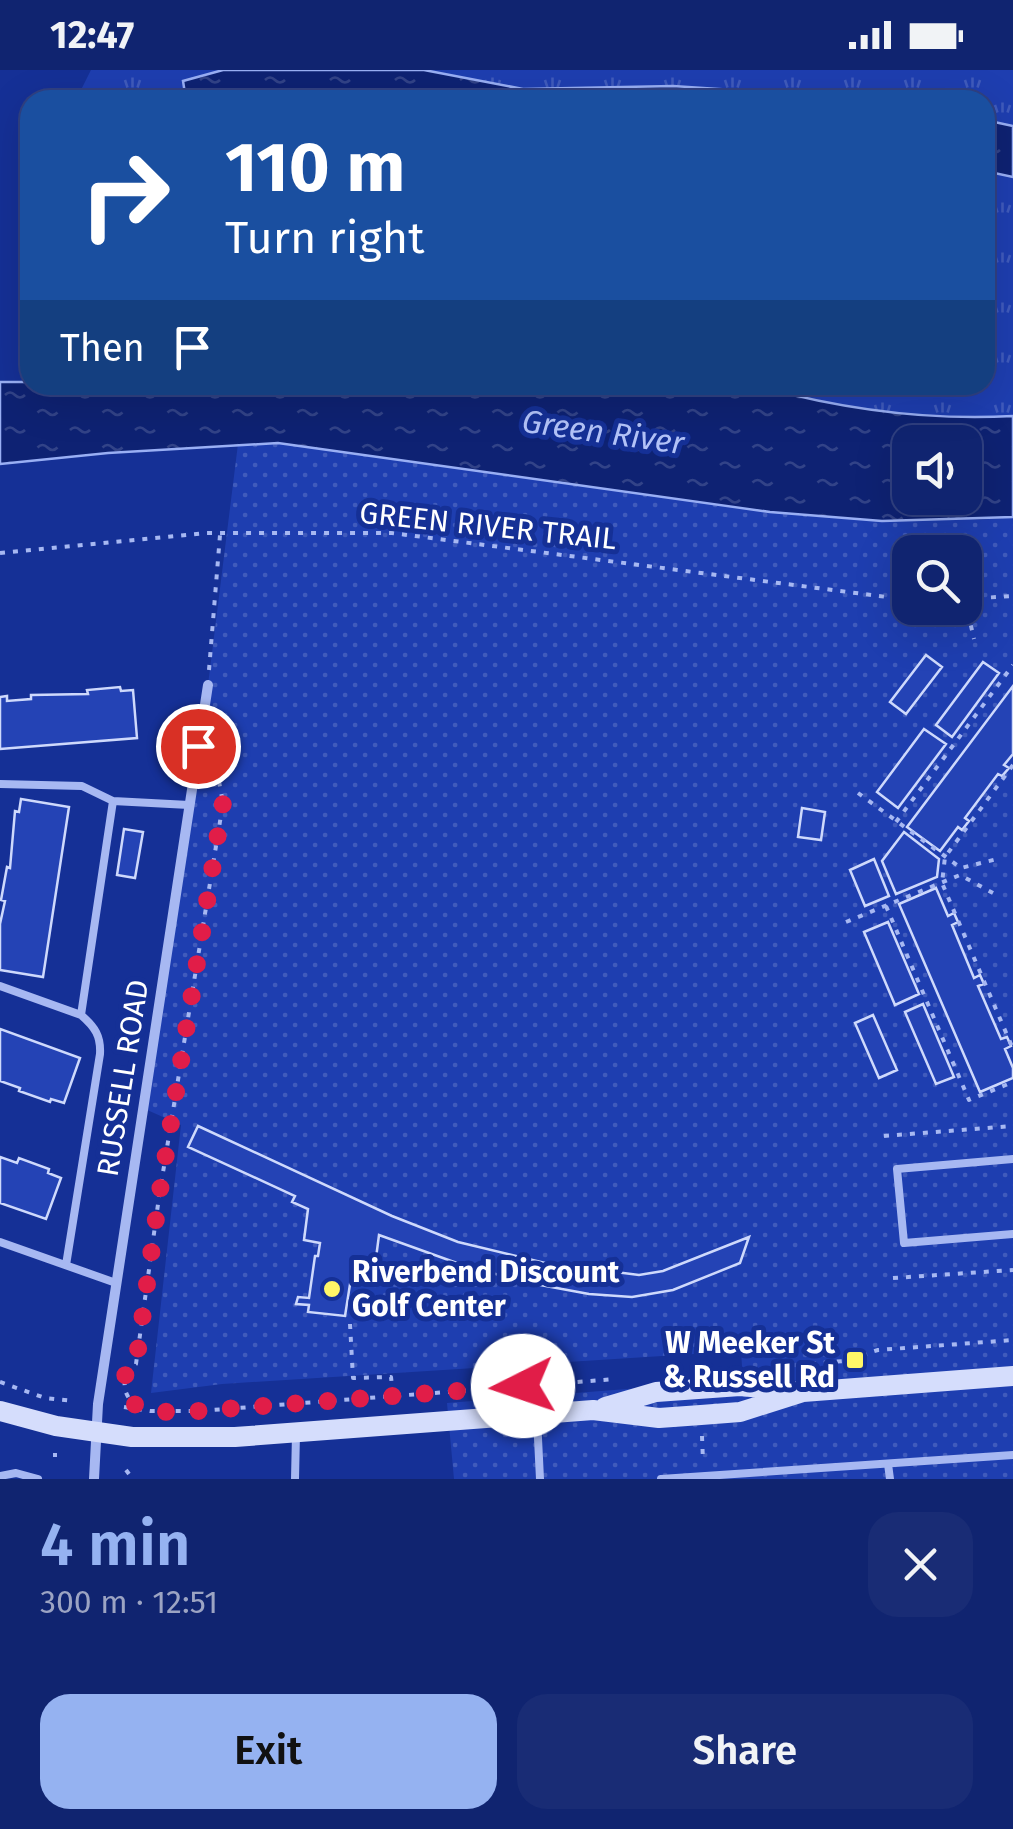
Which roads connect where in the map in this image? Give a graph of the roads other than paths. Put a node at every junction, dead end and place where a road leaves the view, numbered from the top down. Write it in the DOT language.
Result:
graph roads {
  1 [pos="208,685"];
  2 [pos="0,784"];
  3 [pos="113,801"];
  4 [pos="189,805"];
  5 [pos="0,986"];
  6 [pos="82,1015"];
  7 [pos="1013,1159"];
  8 [pos="1013,1234"];
  9 [pos="0,1242"];
  10 [pos="66,1265"];
  11 [pos="116,1283"];
  12 [pos="1013,1376"];
  13 [pos="0,1411"];
  14 [pos="537,1414"];
  15 [pos="94,1432"];
  16 [pos="296,1433"];
  17 [pos="1013,1454"];
  18 [pos="888,1464"];
  19 [pos="0,1476"];
  20 [pos="38,1479"];
  21 [pos="94,1479"];
  22 [pos="296,1479"];
  23 [pos="540,1479"];
  24 [pos="661,1479"];
  25 [pos="890,1479"];
  1 -- 4 [label="street, RUSSELL ROAD"];
  2 -- 3 [label="lane"];
  3 -- 4 [label="lane"];
  3 -- 6 [label="lane"];
  4 -- 11 [label="street, RUSSELL ROAD"];
  5 -- 6 [label="lane"];
  6 -- 10 [label="lane"];
  7 -- 8 [label="lane"];
  9 -- 10 [label="lane"];
  10 -- 11 [label="lane"];
  11 -- 15 [label="street, RUSSELL ROAD"];
  12 -- 14 [label="main road"];
  13 -- 15 [label="main road"];
  14 -- 16 [label="main road"];
  14 -- 23 [label="lane"];
  15 -- 16 [label="main road"];
  15 -- 21 [label="street, RUSSELL ROAD"];
  16 -- 22 [label="lane"];
  17 -- 18 [label="lane"];
  18 -- 24 [label="lane"];
  18 -- 25 [label="lane"];
  19 -- 20 [label="lane"];
}
